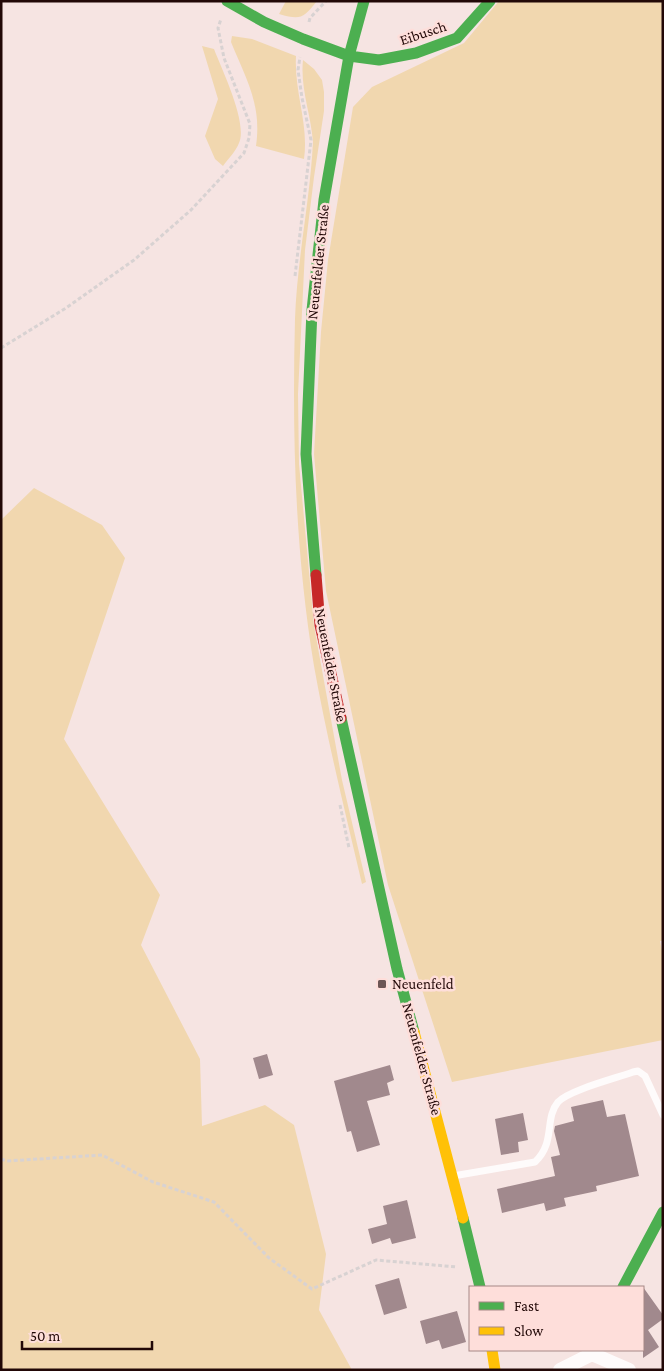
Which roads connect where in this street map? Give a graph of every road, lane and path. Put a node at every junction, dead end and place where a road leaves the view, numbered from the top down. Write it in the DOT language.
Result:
graph roads {
  1 [pos="326,1"];
  2 [pos="364,1"];
  3 [pos="490,1"];
  4 [pos="227,2"];
  5 [pos="303,38"];
  6 [pos="349,56"];
  7 [pos="1,348"];
  8 [pos="663,1115"];
  9 [pos="1,1159"];
  10 [pos="452,1176"];
  11 [pos="663,1212"];
  12 [pos="476,1269"];
  13 [pos="480,1286"];
  14 [pos="624,1286"];
  15 [pos="492,1351"];
  16 [pos="593,1352"];
  17 [pos="495,1370"];
  18 [pos="560,1370"];
  19 [pos="629,1370"];
  1 -- 5 [label="path"];
  2 -- 6 [label="main road, Neuenfelder Straße"];
  3 -- 6 [label="main road, Eibusch"];
  4 -- 5 [label="main road, Eibusch"];
  4 -- 7 [label="path"];
  5 -- 6 [label="main road, Eibusch"];
  6 -- 10 [label="main road, Neuenfelder Straße"];
  8 -- 10 [label="lane"];
  9 -- 12 [label="path"];
  10 -- 12 [label="main road, Neuenfelder Straße"];
  11 -- 14 [label="main road"];
  12 -- 13 [label="main road, Neuenfelder Straße"];
  15 -- 17 [label="main road"];
  16 -- 18 [label="street"];
  16 -- 19 [label="street"];
}
